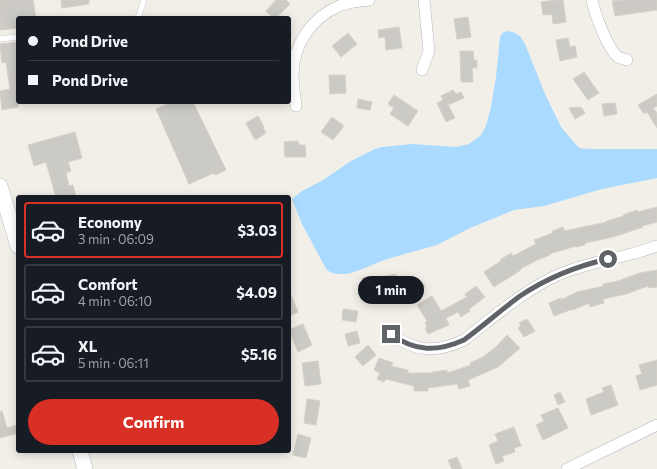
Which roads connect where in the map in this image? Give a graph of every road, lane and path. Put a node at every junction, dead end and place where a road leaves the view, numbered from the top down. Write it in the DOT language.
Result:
graph roads {
  1 [pos="144,0"];
  2 [pos="369,0"];
  3 [pos="424,0"];
  4 [pos="592,0"];
  5 [pos="139,16"];
  6 [pos="16,37"];
  7 [pos="0,39"];
  8 [pos="627,60"];
  9 [pos="422,70"];
  10 [pos="296,106"];
  11 [pos="0,186"];
  12 [pos="16,239"];
  13 [pos="657,246"];
  14 [pos="391,334"];
  15 [pos="657,425"];
  16 [pos="81,453"];
  17 [pos="85,469"];
  18 [pos="567,469"];
  1 -- 5 [label="lane"];
  2 -- 10 [label="street"];
  3 -- 9 [label="street"];
  4 -- 8 [label="street"];
  6 -- 7 [label="lane"];
  11 -- 12 [label="street"];
  13 -- 14 [label="street"];
  15 -- 18 [label="street"];
  16 -- 17 [label="street"];
}
